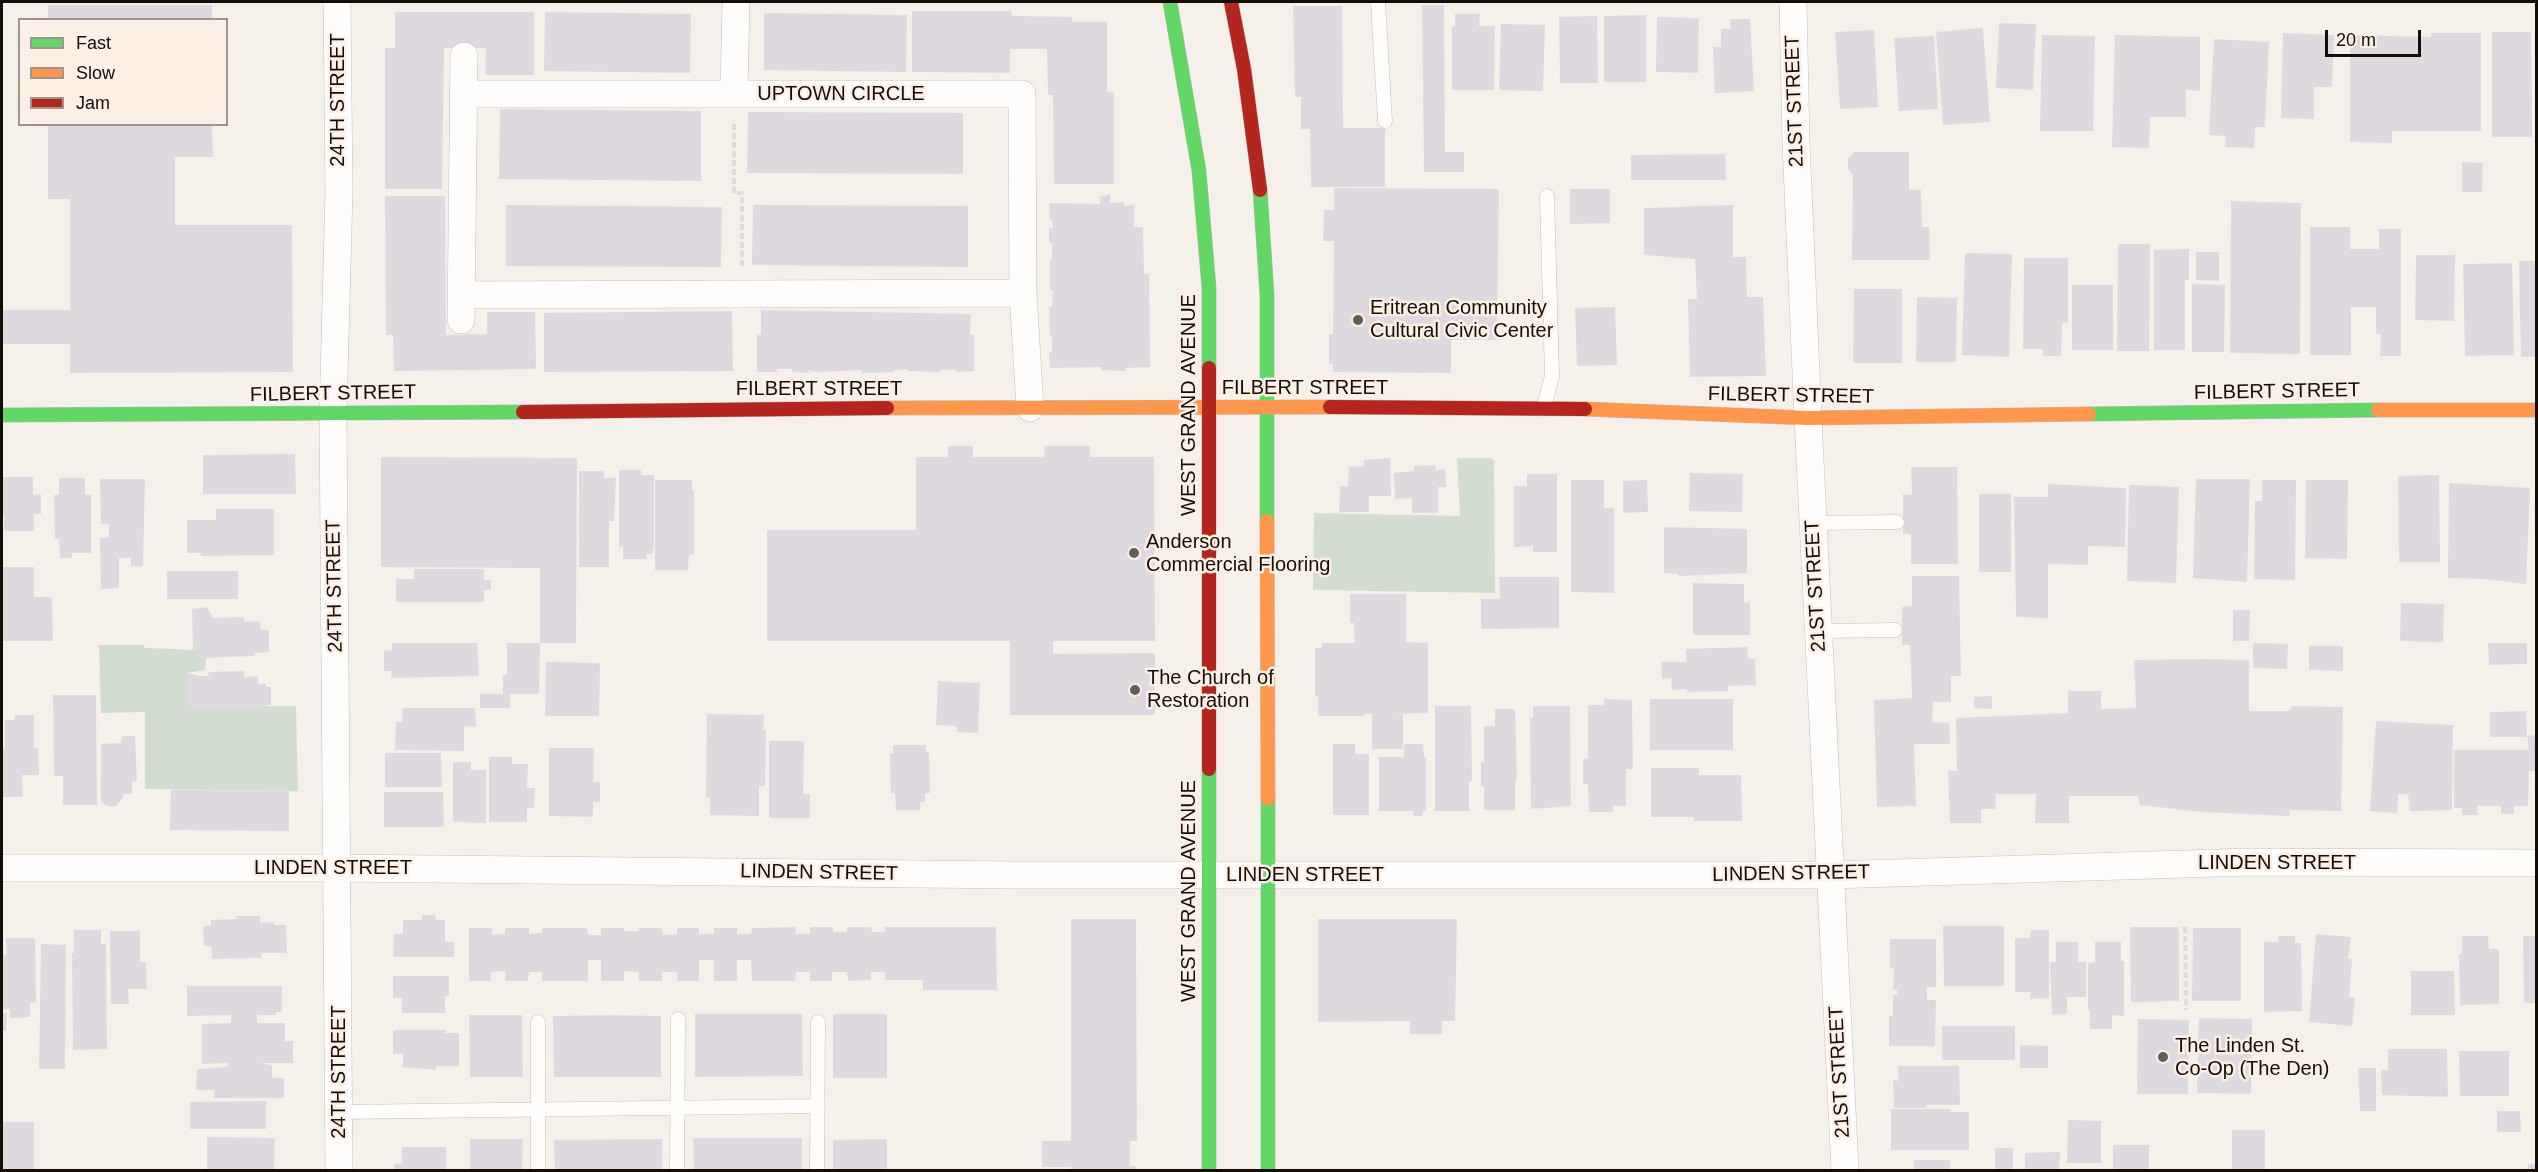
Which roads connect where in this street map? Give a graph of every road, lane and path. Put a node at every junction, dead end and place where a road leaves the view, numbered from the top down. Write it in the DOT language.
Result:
graph roads {
  1 [pos="337,2"];
  2 [pos="736,2"];
  3 [pos="1170,2"];
  4 [pos="1231,2"];
  5 [pos="1378,2"];
  6 [pos="1793,2"];
  7 [pos="464,56"];
  8 [pos="734,93"];
  9 [pos="463,94"];
  10 [pos="1385,121"];
  11 [pos="1547,196"];
  12 [pos="1023,292"];
  13 [pos="742,294"];
  14 [pos="1210,407"];
  15 [pos="1269,407"];
  16 [pos="1544,407"];
  17 [pos="1030,408"];
  18 [pos="2536,410"];
  19 [pos="333,414"];
  20 [pos="2,415"];
  21 [pos="1808,418"];
  22 [pos="1897,522"];
  23 [pos="1813,523"];
  24 [pos="1895,630"];
  25 [pos="1819,631"];
  26 [pos="2536,863"];
  27 [pos="2,868"];
  28 [pos="337,868"];
  29 [pos="1208,875"];
  30 [pos="1268,875"];
  31 [pos="1831,875"];
  32 [pos="2186,927"];
  33 [pos="2186,1010"];
  34 [pos="678,1019"];
  35 [pos="538,1022"];
  36 [pos="818,1022"];
  37 [pos="818,1106"];
  38 [pos="678,1107"];
  39 [pos="538,1108"];
  40 [pos="339,1112"];
  41 [pos="339,1170"];
  42 [pos="538,1170"];
  43 [pos="677,1170"];
  44 [pos="817,1170"];
  45 [pos="1209,1170"];
  46 [pos="1268,1170"];
  47 [pos="1845,1170"];
  1 -- 19 [label="street, 24TH STREET"];
  2 -- 8 [label="street"];
  3 -- 14 [label="street, WEST GRAND AVENUE"];
  4 -- 15 [label="street"];
  5 -- 10 [label="lane"];
  6 -- 21 [label="street, 21ST STREET"];
  7 -- 9 [label="street"];
  8 -- 9 [label="street, UPTOWN CIRCLE"];
  8 -- 12 [label="street, UPTOWN CIRCLE"];
  8 -- 13 [label="path"];
  9 -- 13 [label="street"];
  11 -- 16 [label="lane"];
  12 -- 13 [label="street"];
  12 -- 17 [label="street, UPTOWN CIRCLE"];
  14 -- 15 [label="street, FILBERT STREET"];
  14 -- 17 [label="street, FILBERT STREET"];
  14 -- 29 [label="street, WEST GRAND AVENUE"];
  15 -- 16 [label="street, FILBERT STREET"];
  15 -- 30 [label="street"];
  16 -- 21 [label="street, FILBERT STREET"];
  17 -- 19 [label="street, FILBERT STREET"];
  18 -- 21 [label="street, FILBERT STREET"];
  19 -- 20 [label="street, FILBERT STREET"];
  19 -- 28 [label="street, 24TH STREET"];
  21 -- 23 [label="street, 21ST STREET"];
  22 -- 23 [label="lane"];
  23 -- 25 [label="street, 21ST STREET"];
  24 -- 25 [label="lane"];
  25 -- 31 [label="street, 21ST STREET"];
  26 -- 31 [label="street, LINDEN STREET"];
  27 -- 28 [label="street, LINDEN STREET"];
  28 -- 29 [label="street, LINDEN STREET"];
  28 -- 40 [label="street, 24TH STREET"];
  29 -- 30 [label="street, LINDEN STREET"];
  29 -- 45 [label="street, WEST GRAND AVENUE"];
  30 -- 31 [label="street, LINDEN STREET"];
  30 -- 46 [label="street"];
  31 -- 47 [label="street, 21ST STREET"];
  32 -- 33 [label="path"];
  34 -- 38 [label="lane"];
  35 -- 39 [label="lane"];
  36 -- 37 [label="lane"];
  37 -- 38 [label="lane"];
  37 -- 44 [label="lane"];
  38 -- 39 [label="lane"];
  38 -- 43 [label="lane"];
  39 -- 40 [label="lane"];
  39 -- 42 [label="lane"];
  40 -- 41 [label="street, 24TH STREET"];
}
